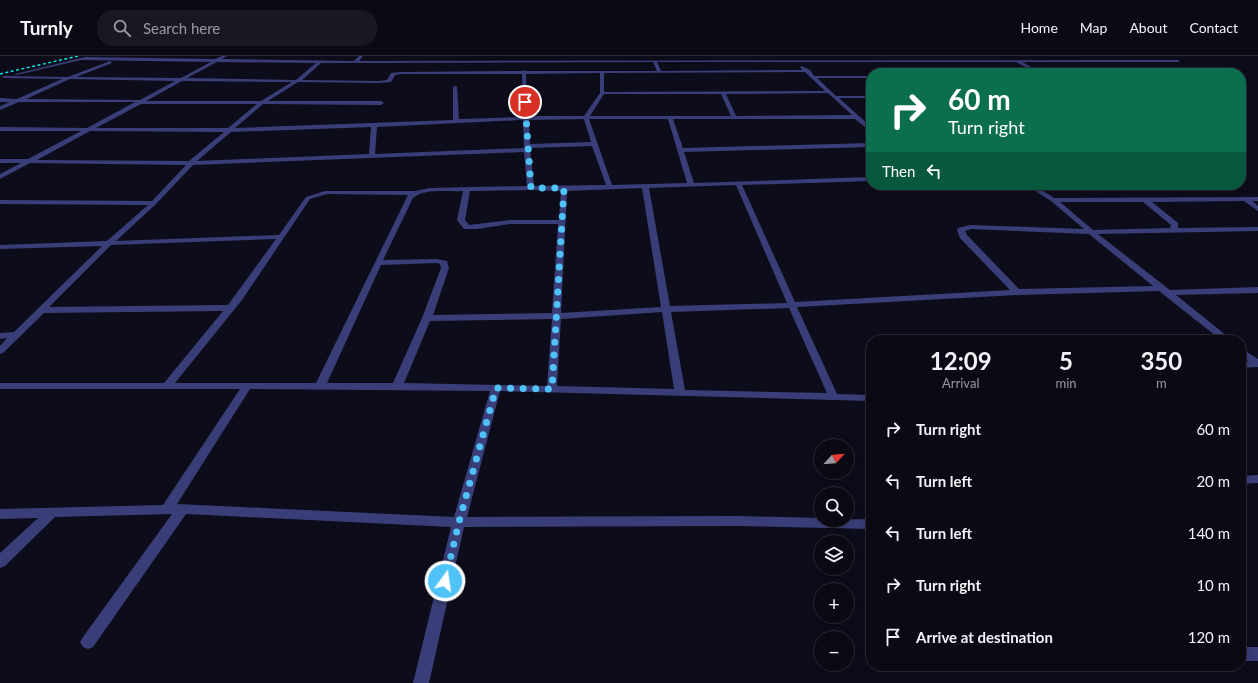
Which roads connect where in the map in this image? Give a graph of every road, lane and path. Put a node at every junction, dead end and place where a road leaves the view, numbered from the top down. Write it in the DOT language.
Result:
graph roads {
  1 [pos="93,56"];
  2 [pos="225,56"];
  3 [pos="361,56"];
  4 [pos="448,56"];
  5 [pos="569,56"];
  6 [pos="788,56"];
  7 [pos="79,59"];
  8 [pos="113,60"];
  9 [pos="794,60"];
  10 [pos="1014,60"];
  11 [pos="216,61"];
  12 [pos="575,61"];
  13 [pos="654,61"];
  14 [pos="1178,61"];
  15 [pos="320,62"];
  16 [pos="355,62"];
  17 [pos="436,62"];
  18 [pos="1031,68"];
  19 [pos="524,71"];
  20 [pos="808,71"];
  21 [pos="602,72"];
  22 [pos="660,72"];
  23 [pos="815,77"];
  24 [pos="866,77"];
  25 [pos="2,78"];
  26 [pos="69,78"];
  27 [pos="184,79"];
  28 [pos="296,82"];
  29 [pos="455,86"];
  30 [pos="831,92"];
  31 [pos="602,93"];
  32 [pos="723,93"];
  33 [pos="836,97"];
  34 [pos="866,97"];
  35 [pos="0,100"];
  36 [pos="19,100"];
  37 [pos="141,102"];
  38 [pos="261,103"];
  39 [pos="381,103"];
  40 [pos="0,108"];
  41 [pos="734,117"];
  42 [pos="526,118"];
  43 [pos="586,118"];
  44 [pos="670,118"];
  45 [pos="860,119"];
  46 [pos="456,120"];
  47 [pos="866,121"];
  48 [pos="374,125"];
  49 [pos="866,125"];
  50 [pos="0,129"];
  51 [pos="88,130"];
  52 [pos="230,130"];
  53 [pos="594,144"];
  54 [pos="866,145"];
  55 [pos="527,148"];
  56 [pos="681,150"];
  57 [pos="372,156"];
  58 [pos="0,162"];
  59 [pos="28,162"];
  60 [pos="191,163"];
  61 [pos="0,176"];
  62 [pos="866,179"];
  63 [pos="738,183"];
  64 [pos="691,184"];
  65 [pos="645,186"];
  66 [pos="531,188"];
  67 [pos="564,188"];
  68 [pos="610,188"];
  69 [pos="467,189"];
  70 [pos="1037,190"];
  71 [pos="415,193"];
  72 [pos="1245,199"];
  73 [pos="1258,199"];
  74 [pos="1053,200"];
  75 [pos="1145,200"];
  76 [pos="0,202"];
  77 [pos="154,203"];
  78 [pos="1258,209"];
  79 [pos="562,222"];
  80 [pos="1258,229"];
  81 [pos="1173,230"];
  82 [pos="1091,232"];
  83 [pos="282,237"];
  84 [pos="109,243"];
  85 [pos="0,247"];
  86 [pos="378,263"];
  87 [pos="1258,290"];
  88 [pos="1163,291"];
  89 [pos="1016,292"];
  90 [pos="792,305"];
  91 [pos="230,308"];
  92 [pos="666,309"];
  93 [pos="41,310"];
  94 [pos="558,316"];
  95 [pos="427,318"];
  96 [pos="16,335"];
  97 [pos="1220,335"];
  98 [pos="0,336"];
  99 [pos="0,350"];
  100 [pos="1246,355"];
  101 [pos="1246,365"];
  102 [pos="0,386"];
  103 [pos="247,386"];
  104 [pos="320,386"];
  105 [pos="397,386"];
  106 [pos="166,387"];
  107 [pos="496,388"];
  108 [pos="552,389"];
  109 [pos="680,392"];
  110 [pos="834,398"];
  111 [pos="866,398"];
  112 [pos="1258,479"];
  113 [pos="1246,480"];
  114 [pos="182,509"];
  115 [pos="167,510"];
  116 [pos="51,512"];
  117 [pos="0,514"];
  118 [pos="459,522"];
  119 [pos="866,524"];
  120 [pos="0,562"];
  121 [pos="88,642"];
  122 [pos="1246,654"];
  123 [pos="1258,654"];
  124 [pos="421,683"];
  1 -- 7 [label="street"];
  2 -- 11 [label="street"];
  3 -- 16 [label="street"];
  4 -- 17 [label="street"];
  5 -- 12 [label="street"];
  6 -- 9 [label="street"];
  7 -- 8 [label="street"];
  7 -- 25 [label="street"];
  8 -- 11 [label="street"];
  8 -- 26 [label="street"];
  9 -- 10 [label="street"];
  9 -- 13 [label="street"];
  9 -- 20 [label="street"];
  10 -- 14 [label="street"];
  10 -- 18 [label="street"];
  11 -- 15 [label="street"];
  11 -- 27 [label="street"];
  12 -- 13 [label="street"];
  12 -- 17 [label="street"];
  13 -- 22 [label="street"];
  15 -- 16 [label="street"];
  15 -- 28 [label="street"];
  16 -- 17 [label="street"];
  19 -- 21 [label="street"];
  19 -- 28 [label="street"];
  19 -- 42 [label="street"];
  20 -- 22 [label="street"];
  20 -- 23 [label="street"];
  21 -- 22 [label="street"];
  21 -- 31 [label="street"];
  23 -- 24 [label="street"];
  23 -- 30 [label="street"];
  25 -- 26 [label="street"];
  26 -- 27 [label="street"];
  26 -- 36 [label="street"];
  27 -- 28 [label="street"];
  27 -- 37 [label="street"];
  28 -- 38 [label="street"];
  29 -- 46 [label="street"];
  30 -- 32 [label="street"];
  30 -- 33 [label="street"];
  31 -- 32 [label="street"];
  31 -- 43 [label="street"];
  32 -- 41 [label="street"];
  33 -- 34 [label="street"];
  33 -- 45 [label="street"];
  35 -- 36 [label="street"];
  36 -- 37 [label="street"];
  36 -- 40 [label="street"];
  37 -- 38 [label="street"];
  37 -- 51 [label="street"];
  38 -- 39 [label="street"];
  38 -- 52 [label="street"];
  41 -- 44 [label="street"];
  41 -- 45 [label="street"];
  42 -- 43 [label="street"];
  42 -- 46 [label="street"];
  42 -- 55 [label="street"];
  43 -- 44 [label="street"];
  43 -- 53 [label="street"];
  44 -- 56 [label="street"];
  45 -- 47 [label="street"];
  45 -- 49 [label="street"];
  46 -- 48 [label="street"];
  48 -- 52 [label="street"];
  48 -- 57 [label="street"];
  50 -- 51 [label="street"];
  51 -- 52 [label="street"];
  51 -- 59 [label="street"];
  52 -- 60 [label="street"];
  53 -- 55 [label="street"];
  53 -- 68 [label="street"];
  54 -- 56 [label="street"];
  55 -- 57 [label="street"];
  55 -- 66 [label="street"];
  56 -- 64 [label="street"];
  57 -- 60 [label="street"];
  58 -- 59 [label="street"];
  59 -- 60 [label="street"];
  59 -- 61 [label="street"];
  60 -- 77 [label="street"];
  62 -- 63 [label="street"];
  63 -- 64 [label="street"];
  63 -- 90 [label="street"];
  64 -- 65 [label="street"];
  65 -- 68 [label="street"];
  65 -- 92 [label="street"];
  66 -- 67 [label="street"];
  66 -- 69 [label="street"];
  67 -- 68 [label="street"];
  67 -- 79 [label="street"];
  69 -- 71 [label="street"];
  69 -- 79 [label="street"];
  70 -- 74 [label="street"];
  71 -- 83 [label="street"];
  71 -- 86 [label="street"];
  72 -- 73 [label="street"];
  72 -- 75 [label="street"];
  72 -- 78 [label="street"];
  74 -- 75 [label="street"];
  74 -- 82 [label="street"];
  75 -- 81 [label="street"];
  76 -- 77 [label="street"];
  77 -- 84 [label="street"];
  79 -- 94 [label="street"];
  80 -- 81 [label="street"];
  81 -- 82 [label="street"];
  82 -- 88 [label="street"];
  82 -- 89 [label="street"];
  83 -- 84 [label="street"];
  83 -- 91 [label="street"];
  84 -- 85 [label="street"];
  84 -- 93 [label="street"];
  86 -- 95 [label="street"];
  86 -- 104 [label="street"];
  87 -- 88 [label="street"];
  88 -- 89 [label="street"];
  88 -- 97 [label="street"];
  89 -- 90 [label="street"];
  90 -- 92 [label="street"];
  90 -- 110 [label="street"];
  91 -- 93 [label="street"];
  91 -- 106 [label="street"];
  92 -- 94 [label="street"];
  92 -- 109 [label="street"];
  93 -- 96 [label="street"];
  94 -- 95 [label="street"];
  94 -- 108 [label="street"];
  95 -- 105 [label="street"];
  96 -- 98 [label="street"];
  96 -- 99 [label="street"];
  100 -- 101 [label="street"];
  102 -- 106 [label="street"];
  103 -- 104 [label="street"];
  103 -- 106 [label="street"];
  103 -- 115 [label="street"];
  104 -- 105 [label="street"];
  105 -- 107 [label="street"];
  107 -- 108 [label="street"];
  107 -- 118 [label="street"];
  108 -- 109 [label="street"];
  109 -- 110 [label="street"];
  110 -- 111 [label="street"];
  112 -- 113 [label="street"];
  114 -- 115 [label="street"];
  114 -- 118 [label="street"];
  114 -- 121 [label="street"];
  115 -- 116 [label="street"];
  116 -- 117 [label="street"];
  116 -- 120 [label="street"];
  118 -- 119 [label="street"];
  118 -- 124 [label="street"];
  122 -- 123 [label="street"];
}
